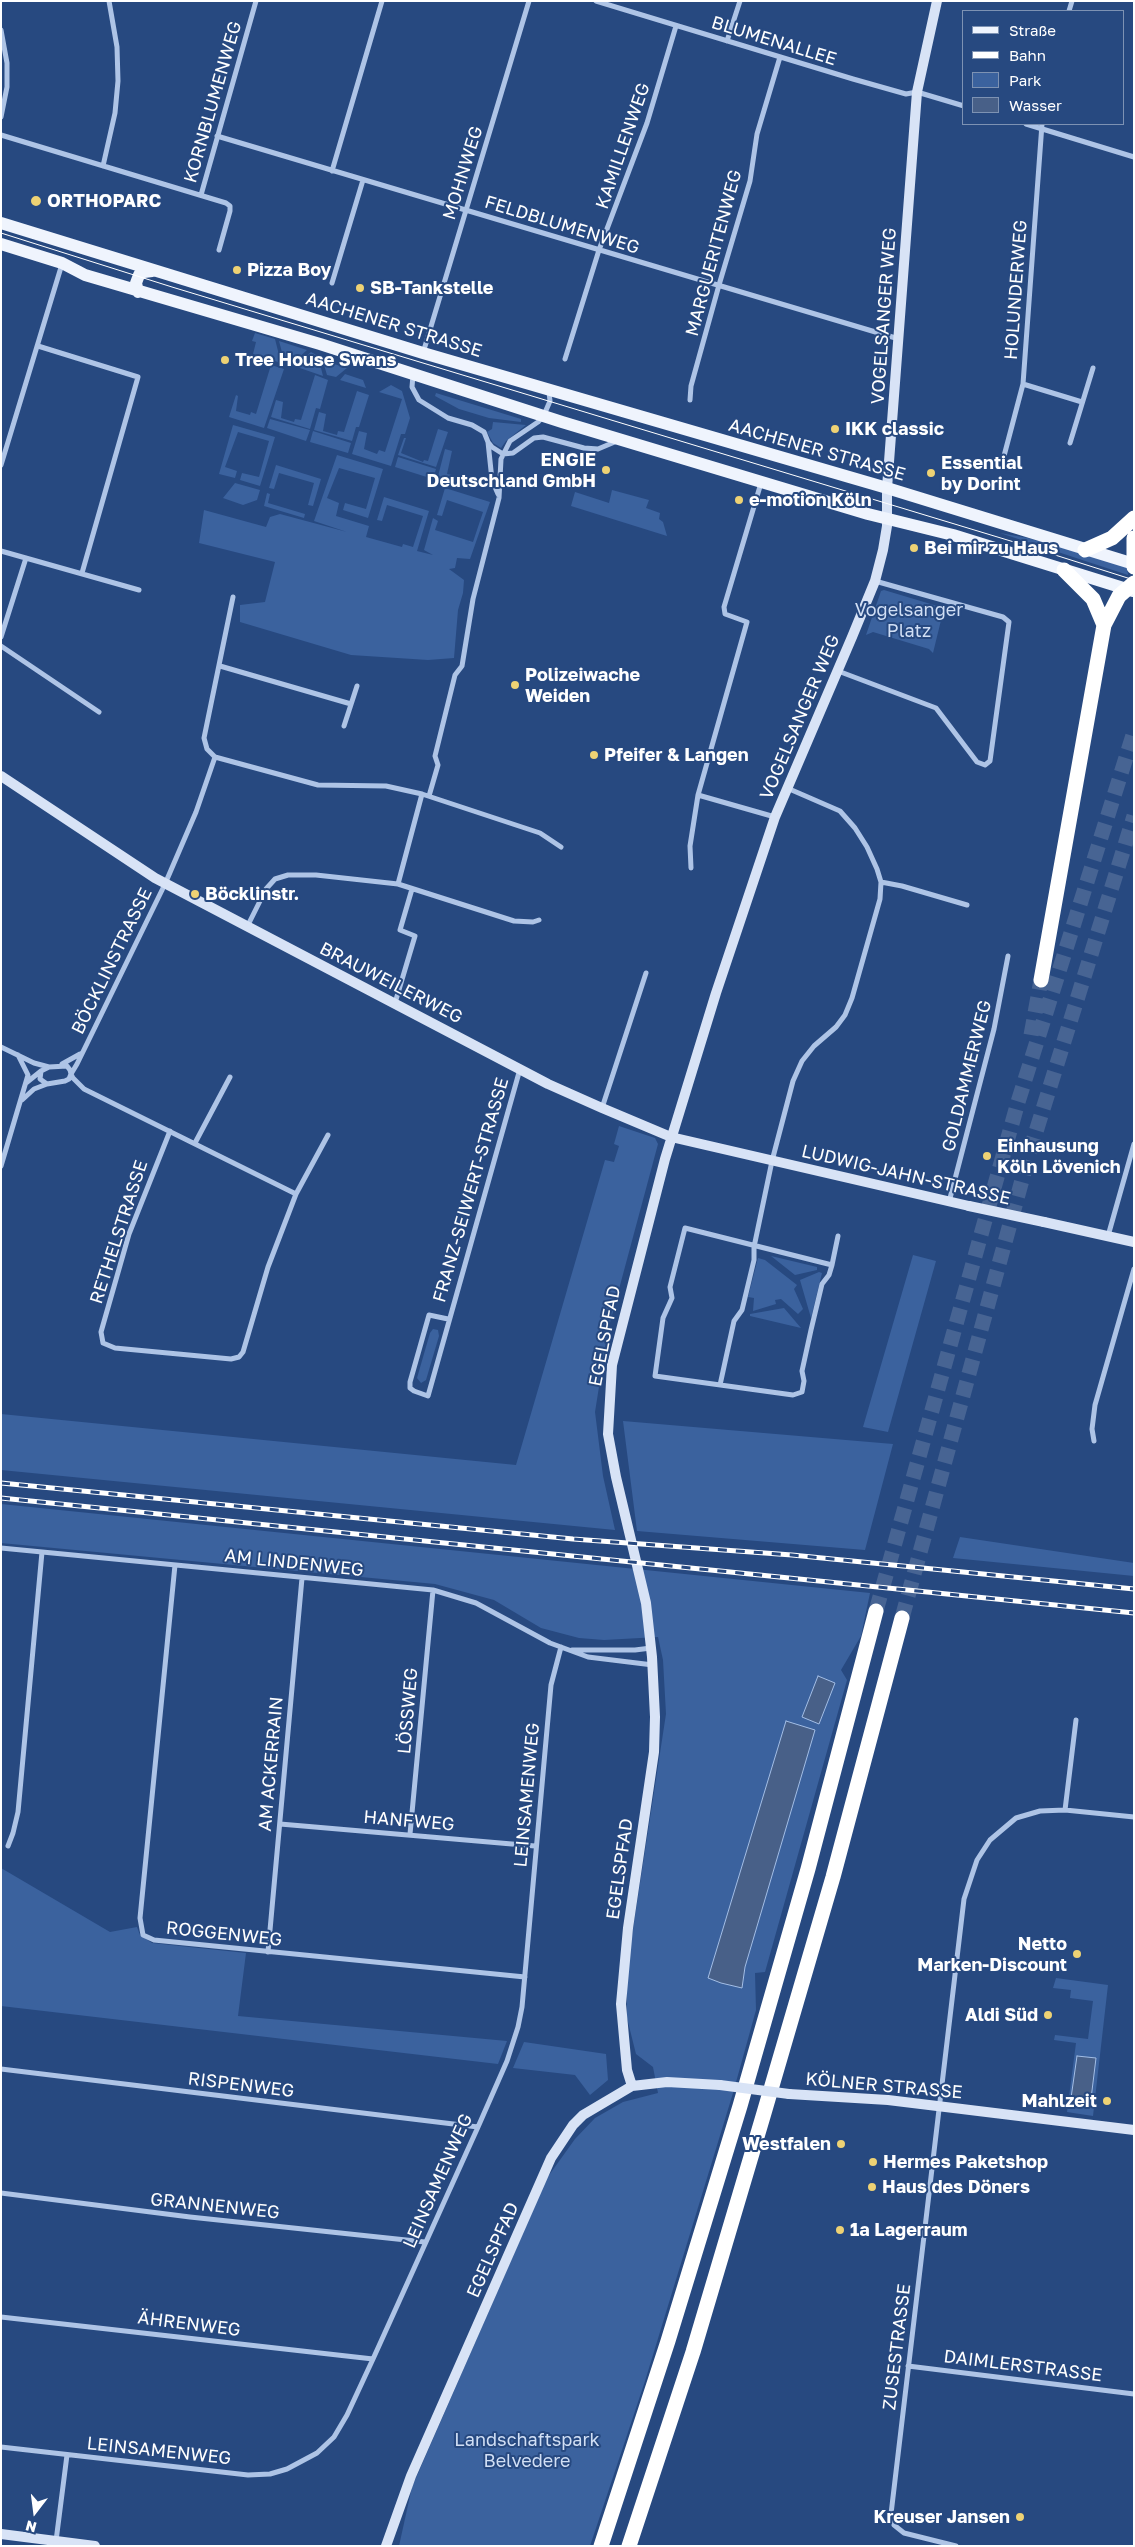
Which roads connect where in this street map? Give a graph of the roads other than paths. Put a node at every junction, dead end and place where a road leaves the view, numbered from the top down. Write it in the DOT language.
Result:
graph roads {
  1 [pos="109,1"];
  2 [pos="256,1"];
  3 [pos="382,1"];
  4 [pos="529,1"];
  5 [pos="596,1"];
  6 [pos="740,1"];
  7 [pos="937,1"];
  8 [pos="676,26"];
  9 [pos="1,30"];
  10 [pos="727,41"];
  11 [pos="780,57"];
  12 [pos="917,92"];
  13 [pos="962,105"];
  14 [pos="1,117"];
  15 [pos="1042,126"];
  16 [pos="1,135"];
  17 [pos="217,136"];
  18 [pos="1134,157"];
  19 [pos="103,166"];
  20 [pos="332,170"];
  21 [pos="364,180"];
  22 [pos="201,195"];
  23 [pos="466,210"];
  24 [pos="1,223"];
  25 [pos="1,244"];
  26 [pos="219,250"];
  27 [pos="600,250"];
  28 [pos="62,263"];
  29 [pos="152,271"];
  30 [pos="332,283"];
  31 [pos="719,285"];
  32 [pos="138,292"];
  33 [pos="899,339"];
  34 [pos="38,346"];
  35 [pos="423,352"];
  36 [pos="565,359"];
  37 [pos="1093,368"];
  38 [pos="413,374"];
  39 [pos="1023,384"];
  40 [pos="548,388"];
  41 [pos="690,400"];
  42 [pos="1082,402"];
  43 [pos="544,415"];
  44 [pos="620,439"];
  45 [pos="488,442"];
  46 [pos="1070,443"];
  47 [pos="504,454"];
  48 [pos="1004,456"];
  49 [pos="1,465"];
  50 [pos="762,480"];
  51 [pos="887,488"];
  52 [pos="499,498"];
  53 [pos="1134,518"];
  54 [pos="886,519"];
  55 [pos="1134,538"];
  56 [pos="1085,550"];
  57 [pos="1,551"];
  58 [pos="26,558"];
  59 [pos="1134,565"];
  60 [pos="1064,570"];
  61 [pos="82,573"];
  62 [pos="875,581"];
  63 [pos="1131,588"];
  64 [pos="139,590"];
  65 [pos="233,597"];
  66 [pos="1104,625"];
  67 [pos="1,637"];
  68 [pos="1,646"];
  69 [pos="220,666"];
  70 [pos="838,671"];
  71 [pos="357,686"];
  72 [pos="351,704"];
  73 [pos="99,712"];
  74 [pos="344,726"];
  75 [pos="215,756"];
  76 [pos="1,776"];
  77 [pos="786,788"];
  78 [pos="422,794"];
  79 [pos="698,795"];
  80 [pos="429,796"];
  81 [pos="775,816"];
  82 [pos="561,847"];
  83 [pos="691,868"];
  84 [pos="881,882"];
  85 [pos="165,884"];
  86 [pos="398,884"];
  87 [pos="412,889"];
  88 [pos="967,906"];
  89 [pos="539,920"];
  90 [pos="247,928"];
  91 [pos="1008,956"];
  92 [pos="646,973"];
  93 [pos="1041,980"];
  94 [pos="395,1003"];
  95 [pos="1,1047"];
  96 [pos="84,1050"];
  97 [pos="18,1055"];
  98 [pos="59,1065"];
  99 [pos="49,1067"];
  100 [pos="520,1069"];
  101 [pos="41,1071"];
  102 [pos="71,1074"];
  103 [pos="230,1077"];
  104 [pos="59,1083"];
  105 [pos="26,1084"];
  106 [pos="47,1084"];
  107 [pos="84,1089"];
  108 [pos="20,1102"];
  109 [pos="602,1108"];
  110 [pos="170,1130"];
  111 [pos="328,1135"];
  112 [pos="672,1137"];
  113 [pos="195,1143"];
  114 [pos="1134,1144"];
  115 [pos="772,1161"];
  116 [pos="1,1166"];
  117 [pos="296,1194"];
  118 [pos="949,1202"];
  119 [pos="838,1236"];
  120 [pos="1108,1236"];
  121 [pos="1134,1242"];
  122 [pos="754,1247"];
  123 [pos="832,1265"];
  124 [pos="1134,1269"];
  125 [pos="448,1319"];
  126 [pos="720,1385"];
  127 [pos="1094,1441"];
  128 [pos="1,1548"];
  129 [pos="42,1552"];
  130 [pos="175,1565"];
  131 [pos="302,1578"];
  132 [pos="433,1590"];
  133 [pos="876,1611"];
  134 [pos="902,1618"];
  135 [pos="561,1647"];
  136 [pos="651,1648"];
  137 [pos="571,1650"];
  138 [pos="653,1665"];
  139 [pos="1076,1720"];
  140 [pos="1065,1810"];
  141 [pos="1134,1818"];
  142 [pos="280,1824"];
  143 [pos="410,1834"];
  144 [pos="8,1846"];
  145 [pos="535,1846"];
  146 [pos="268,1952"];
  147 [pos="525,1977"];
  148 [pos="1,2069"];
  149 [pos="632,2086"];
  150 [pos="941,2107"];
  151 [pos="478,2127"];
  152 [pos="1134,2130"];
  153 [pos="1,2193"];
  154 [pos="425,2242"];
  155 [pos="1,2317"];
  156 [pos="373,2359"];
  157 [pos="908,2366"];
  158 [pos="1134,2394"];
  159 [pos="1,2447"];
  160 [pos="67,2454"];
  161 [pos="1,2534"];
  162 [pos="56,2540"];
  163 [pos="95,2546"];
  164 [pos="386,2546"];
  165 [pos="601,2546"];
  166 [pos="629,2546"];
  167 [pos="956,2546"];
  1 -- 19 [label="street"];
  2 -- 17 [label="street, KORNBLUMENWEG"];
  3 -- 20 [label="street"];
  4 -- 23 [label="street, MOHNWEG"];
  5 -- 8 [label="street, BLUMENALLEE"];
  6 -- 10 [label="street"];
  7 -- 12 [label="street, VOGELSANGER WEG"];
  8 -- 10 [label="street, BLUMENALLEE"];
  8 -- 27 [label="street, KAMILLENWEG"];
  9 -- 14 [label="street"];
  10 -- 11 [label="street, BLUMENALLEE"];
  11 -- 12 [label="street, BLUMENALLEE"];
  11 -- 31 [label="street, MARGUERITENWEG"];
  12 -- 13 [label="street, BLUMENALLEE"];
  12 -- 33 [label="street, VOGELSANGER WEG"];
  15 -- 18 [label="street"];
  15 -- 39 [label="street, HOLUNDERWEG"];
  16 -- 19 [label="street"];
  17 -- 20 [label="street, FELDBLUMENWEG"];
  17 -- 22 [label="street, KORNBLUMENWEG"];
  19 -- 22 [label="street"];
  20 -- 21 [label="street, FELDBLUMENWEG"];
  21 -- 23 [label="street, FELDBLUMENWEG"];
  21 -- 30 [label="street"];
  22 -- 26 [label="street, KORNBLUMENWEG"];
  23 -- 27 [label="street, FELDBLUMENWEG"];
  23 -- 35 [label="street, MOHNWEG"];
  24 -- 29 [label="main road, AACHENER STRASSE"];
  25 -- 28 [label="main road"];
  27 -- 31 [label="street, FELDBLUMENWEG"];
  27 -- 36 [label="street, KAMILLENWEG"];
  28 -- 32 [label="main road"];
  28 -- 34 [label="street"];
  29 -- 32 [label="main road"];
  29 -- 35 [label="main road, AACHENER STRASSE"];
  31 -- 33 [label="street, FELDBLUMENWEG"];
  31 -- 41 [label="street, MARGUERITENWEG"];
  32 -- 38 [label="main road"];
  33 -- 51 [label="street, VOGELSANGER WEG"];
  34 -- 49 [label="street"];
  34 -- 61 [label="street"];
  35 -- 40 [label="main road, AACHENER STRASSE"];
  37 -- 42 [label="street"];
  38 -- 43 [label="main road"];
  38 -- 45 [label="street"];
  39 -- 42 [label="street"];
  39 -- 48 [label="street, HOLUNDERWEG"];
  40 -- 43 [label="street"];
  40 -- 51 [label="main road, AACHENER STRASSE"];
  42 -- 46 [label="street"];
  43 -- 44 [label="main road"];
  43 -- 47 [label="street"];
  44 -- 47 [label="street"];
  44 -- 50 [label="main road"];
  45 -- 47 [label="street"];
  45 -- 52 [label="street"];
  47 -- 52 [label="street"];
  50 -- 54 [label="main road"];
  50 -- 79 [label="street"];
  51 -- 54 [label="street, VOGELSANGER WEG"];
  51 -- 56 [label="main road, AACHENER STRASSE"];
  52 -- 80 [label="street"];
  53 -- 56 [label="highway"];
  54 -- 60 [label="main road"];
  54 -- 62 [label="street, VOGELSANGER WEG"];
  55 -- 59 [label="highway"];
  56 -- 59 [label="main road, AACHENER STRASSE"];
  57 -- 58 [label="street"];
  58 -- 61 [label="street"];
  58 -- 67 [label="street"];
  60 -- 63 [label="main road"];
  60 -- 66 [label="highway"];
  61 -- 64 [label="street"];
  62 -- 70 [label="street, VOGELSANGER WEG"];
  62 -- 70 [label="street"];
  63 -- 66 [label="highway"];
  65 -- 69 [label="street"];
  66 -- 93 [label="highway"];
  68 -- 73 [label="street"];
  69 -- 72 [label="street"];
  69 -- 75 [label="street"];
  70 -- 77 [label="street, VOGELSANGER WEG"];
  71 -- 72 [label="street"];
  72 -- 74 [label="street"];
  75 -- 78 [label="street"];
  75 -- 85 [label="street"];
  76 -- 85 [label="street, BRAUWEILERWEG"];
  77 -- 81 [label="street, VOGELSANGER WEG"];
  77 -- 84 [label="street"];
  78 -- 80 [label="street"];
  78 -- 86 [label="street"];
  79 -- 81 [label="street"];
  79 -- 83 [label="street"];
  80 -- 82 [label="street"];
  81 -- 112 [label="street, VOGELSANGER WEG"];
  84 -- 88 [label="street"];
  84 -- 115 [label="street"];
  85 -- 90 [label="street, BRAUWEILERWEG"];
  85 -- 96 [label="street, BÖCKLINSTRASSE"];
  86 -- 87 [label="street"];
  86 -- 90 [label="street"];
  87 -- 89 [label="street"];
  87 -- 94 [label="street"];
  90 -- 94 [label="street, BRAUWEILERWEG"];
  91 -- 118 [label="street, GOLDAMMERWEG"];
  92 -- 109 [label="street"];
  94 -- 100 [label="street, BRAUWEILERWEG"];
  95 -- 97 [label="street"];
  96 -- 98 [label="street, BÖCKLINSTRASSE"];
  96 -- 102 [label="street, BÖCKLINSTRASSE"];
  97 -- 99 [label="street"];
  97 -- 105 [label="street"];
  98 -- 99 [label="street, BÖCKLINSTRASSE"];
  98 -- 102 [label="street"];
  99 -- 101 [label="street, BÖCKLINSTRASSE"];
  100 -- 109 [label="street, BRAUWEILERWEG"];
  100 -- 125 [label="street, FRANZ-SEIWERT-STRASSE"];
  101 -- 105 [label="street, BÖCKLINSTRASSE"];
  101 -- 106 [label="street"];
  102 -- 104 [label="street, BÖCKLINSTRASSE"];
  102 -- 107 [label="street"];
  103 -- 113 [label="street"];
  104 -- 106 [label="street"];
  104 -- 107 [label="street"];
  105 -- 108 [label="street"];
  106 -- 108 [label="street"];
  107 -- 110 [label="street"];
  108 -- 116 [label="street"];
  109 -- 112 [label="street, BRAUWEILERWEG"];
  110 -- 113 [label="street"];
  110 -- 117 [label="street, RETHELSTRASSE"];
  111 -- 117 [label="street"];
  112 -- 115 [label="street, LUDWIG-JAHN-STRASSE"];
  112 -- 136 [label="street, EGELSPFAD"];
  113 -- 117 [label="street"];
  114 -- 120 [label="street"];
  115 -- 118 [label="street, LUDWIG-JAHN-STRASSE"];
  115 -- 122 [label="street"];
  118 -- 120 [label="street, LUDWIG-JAHN-STRASSE, bridge"];
  119 -- 123 [label="street"];
  120 -- 121 [label="street, LUDWIG-JAHN-STRASSE"];
  122 -- 123 [label="street"];
  122 -- 126 [label="street"];
  122 -- 126 [label="street"];
  123 -- 126 [label="street"];
  124 -- 127 [label="street"];
  125 -- 125 [label="street, FRANZ-SEIWERT-STRASSE"];
  128 -- 129 [label="street, AM LINDENWEG"];
  129 -- 130 [label="street, AM LINDENWEG"];
  129 -- 144 [label="street"];
  130 -- 131 [label="street, AM LINDENWEG"];
  130 -- 146 [label="street, ROGGENWEG"];
  131 -- 132 [label="street, AM LINDENWEG"];
  131 -- 142 [label="street, AM ACKERRAIN"];
  132 -- 135 [label="street, AM LINDENWEG"];
  132 -- 143 [label="street, LÖSSWEG"];
  133 -- 165 [label="highway"];
  134 -- 166 [label="highway"];
  135 -- 137 [label="street, AM LINDENWEG"];
  135 -- 145 [label="street, LEINSAMENWEG"];
  136 -- 137 [label="street, AM LINDENWEG"];
  136 -- 138 [label="street, EGELSPFAD"];
  137 -- 138 [label="street, AM LINDENWEG"];
  138 -- 149 [label="street, EGELSPFAD"];
  139 -- 140 [label="street"];
  140 -- 141 [label="street, ZUSESTRASSE"];
  140 -- 150 [label="street, ZUSESTRASSE"];
  142 -- 143 [label="street, HANFWEG"];
  142 -- 146 [label="street, AM ACKERRAIN"];
  143 -- 145 [label="street, HANFWEG"];
  145 -- 147 [label="street, LEINSAMENWEG"];
  146 -- 147 [label="street, ROGGENWEG"];
  147 -- 151 [label="street, LEINSAMENWEG"];
  148 -- 151 [label="street, RISPENWEG"];
  149 -- 150 [label="street, KÖLNER STRASSE, bridge"];
  149 -- 164 [label="street, EGELSPFAD"];
  150 -- 152 [label="street, KÖLNER STRASSE"];
  150 -- 157 [label="street, ZUSESTRASSE"];
  151 -- 154 [label="street, LEINSAMENWEG"];
  153 -- 154 [label="street, GRANNENWEG"];
  154 -- 156 [label="street, LEINSAMENWEG"];
  155 -- 156 [label="street, ÄHRENWEG"];
  156 -- 160 [label="street, LEINSAMENWEG"];
  157 -- 158 [label="street, DAIMLERSTRASSE"];
  157 -- 167 [label="street, ZUSESTRASSE"];
  159 -- 160 [label="street, LEINSAMENWEG"];
  160 -- 162 [label="street, LEINSAMENWEG"];
  161 -- 162 [label="street"];
  162 -- 163 [label="street"];
}
